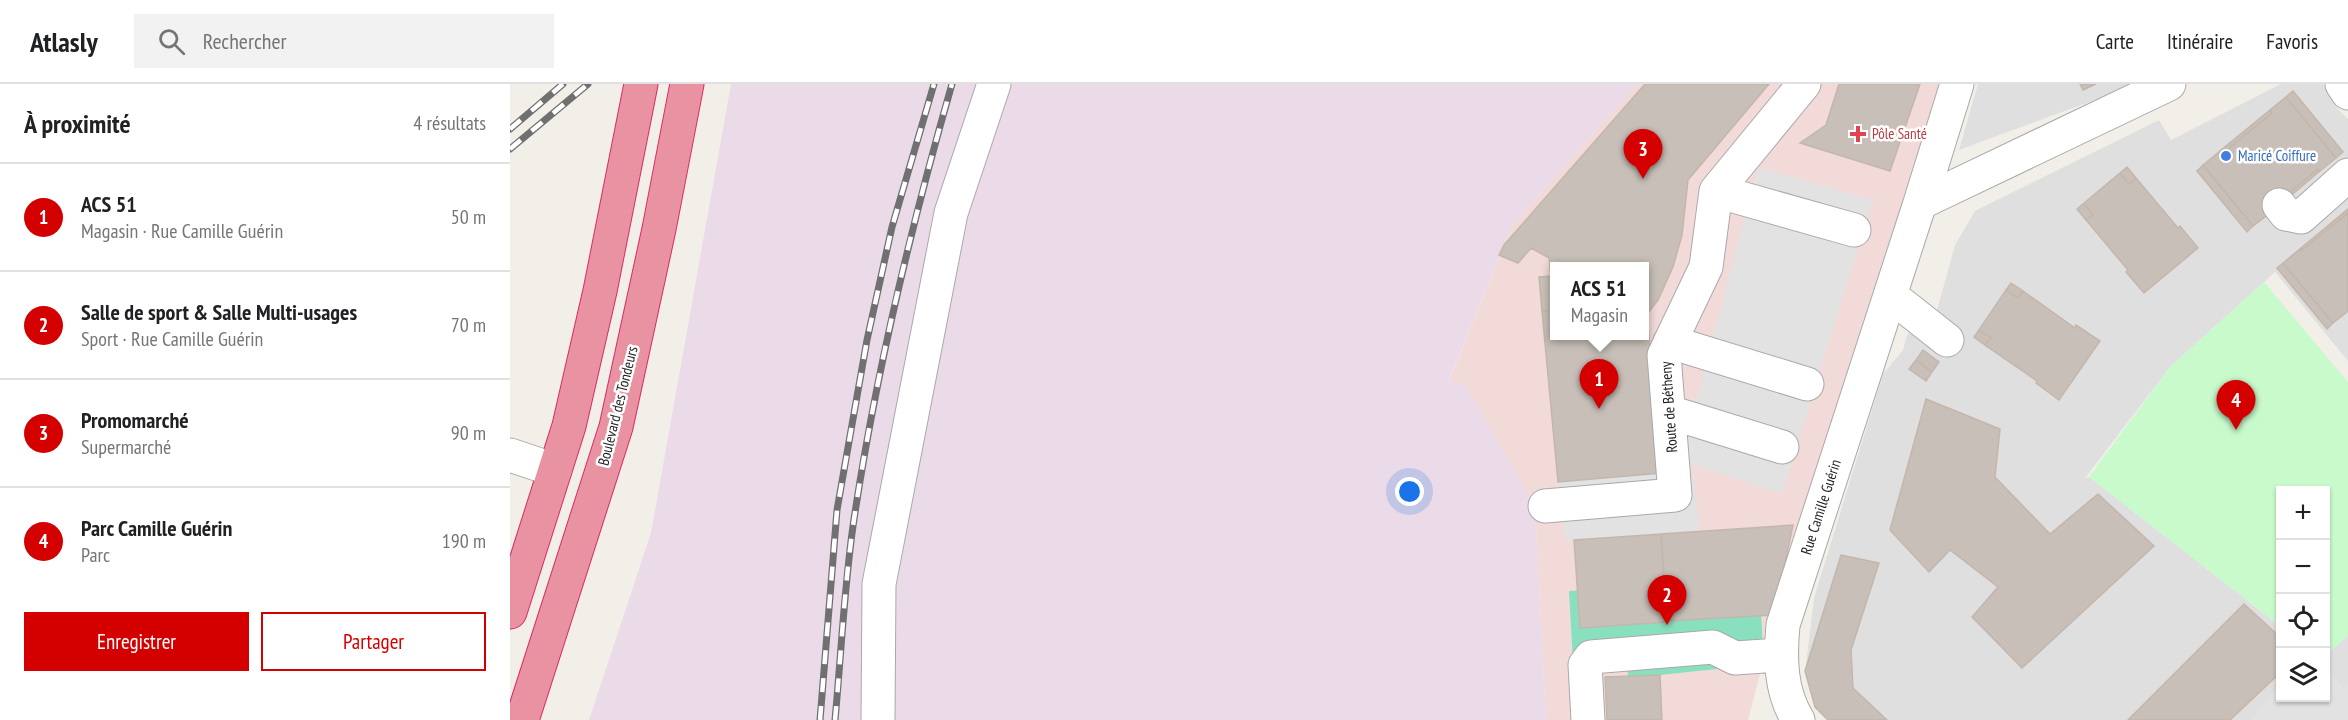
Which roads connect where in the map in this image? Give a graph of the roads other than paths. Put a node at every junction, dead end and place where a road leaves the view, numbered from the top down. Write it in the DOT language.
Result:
graph roads {
  1 [pos="641,84"];
  2 [pos="687,84"];
  3 [pos="994,84"];
  4 [pos="1803,84"];
  5 [pos="1957,84"];
  6 [pos="2169,84"];
  7 [pos="2342,84"];
  8 [pos="2348,93"];
  9 [pos="2348,175"];
  10 [pos="1716,191"];
  11 [pos="1920,203"];
  12 [pos="2295,222"];
  13 [pos="1854,230"];
  14 [pos="1890,295"];
  15 [pos="1947,340"];
  16 [pos="1671,342"];
  17 [pos="1807,384"];
  18 [pos="1669,412"];
  19 [pos="1782,447"];
  20 [pos="510,455"];
  21 [pos="555,470"];
  22 [pos="1545,506"];
  23 [pos="510,612"];
  24 [pos="1780,655"];
  25 [pos="1787,713"];
  26 [pos="522,720"];
  27 [pos="878,720"];
  28 [pos="1588,720"];
  1 -- 21 [label="highway"];
  2 -- 26 [label="highway, Boulevard des Tondeurs"];
  3 -- 27 [label="street"];
  4 -- 10 [label="street"];
  5 -- 11 [label="street, Rue Camille Guérin"];
  6 -- 11 [label="street"];
  7 -- 8 [label="street"];
  9 -- 12 [label="street"];
  10 -- 13 [label="street"];
  10 -- 16 [label="street, Route de Bétheny"];
  11 -- 14 [label="street, Rue Camille Guérin"];
  14 -- 15 [label="street"];
  14 -- 24 [label="street, Rue Camille Guérin"];
  16 -- 17 [label="street"];
  16 -- 18 [label="street, Route de Bétheny"];
  18 -- 19 [label="street"];
  18 -- 22 [label="street, Route de Bétheny"];
  20 -- 21 [label="street"];
  21 -- 23 [label="highway"];
  24 -- 25 [label="street, Rue Camille Guérin"];
  24 -- 28 [label="street"];
}
